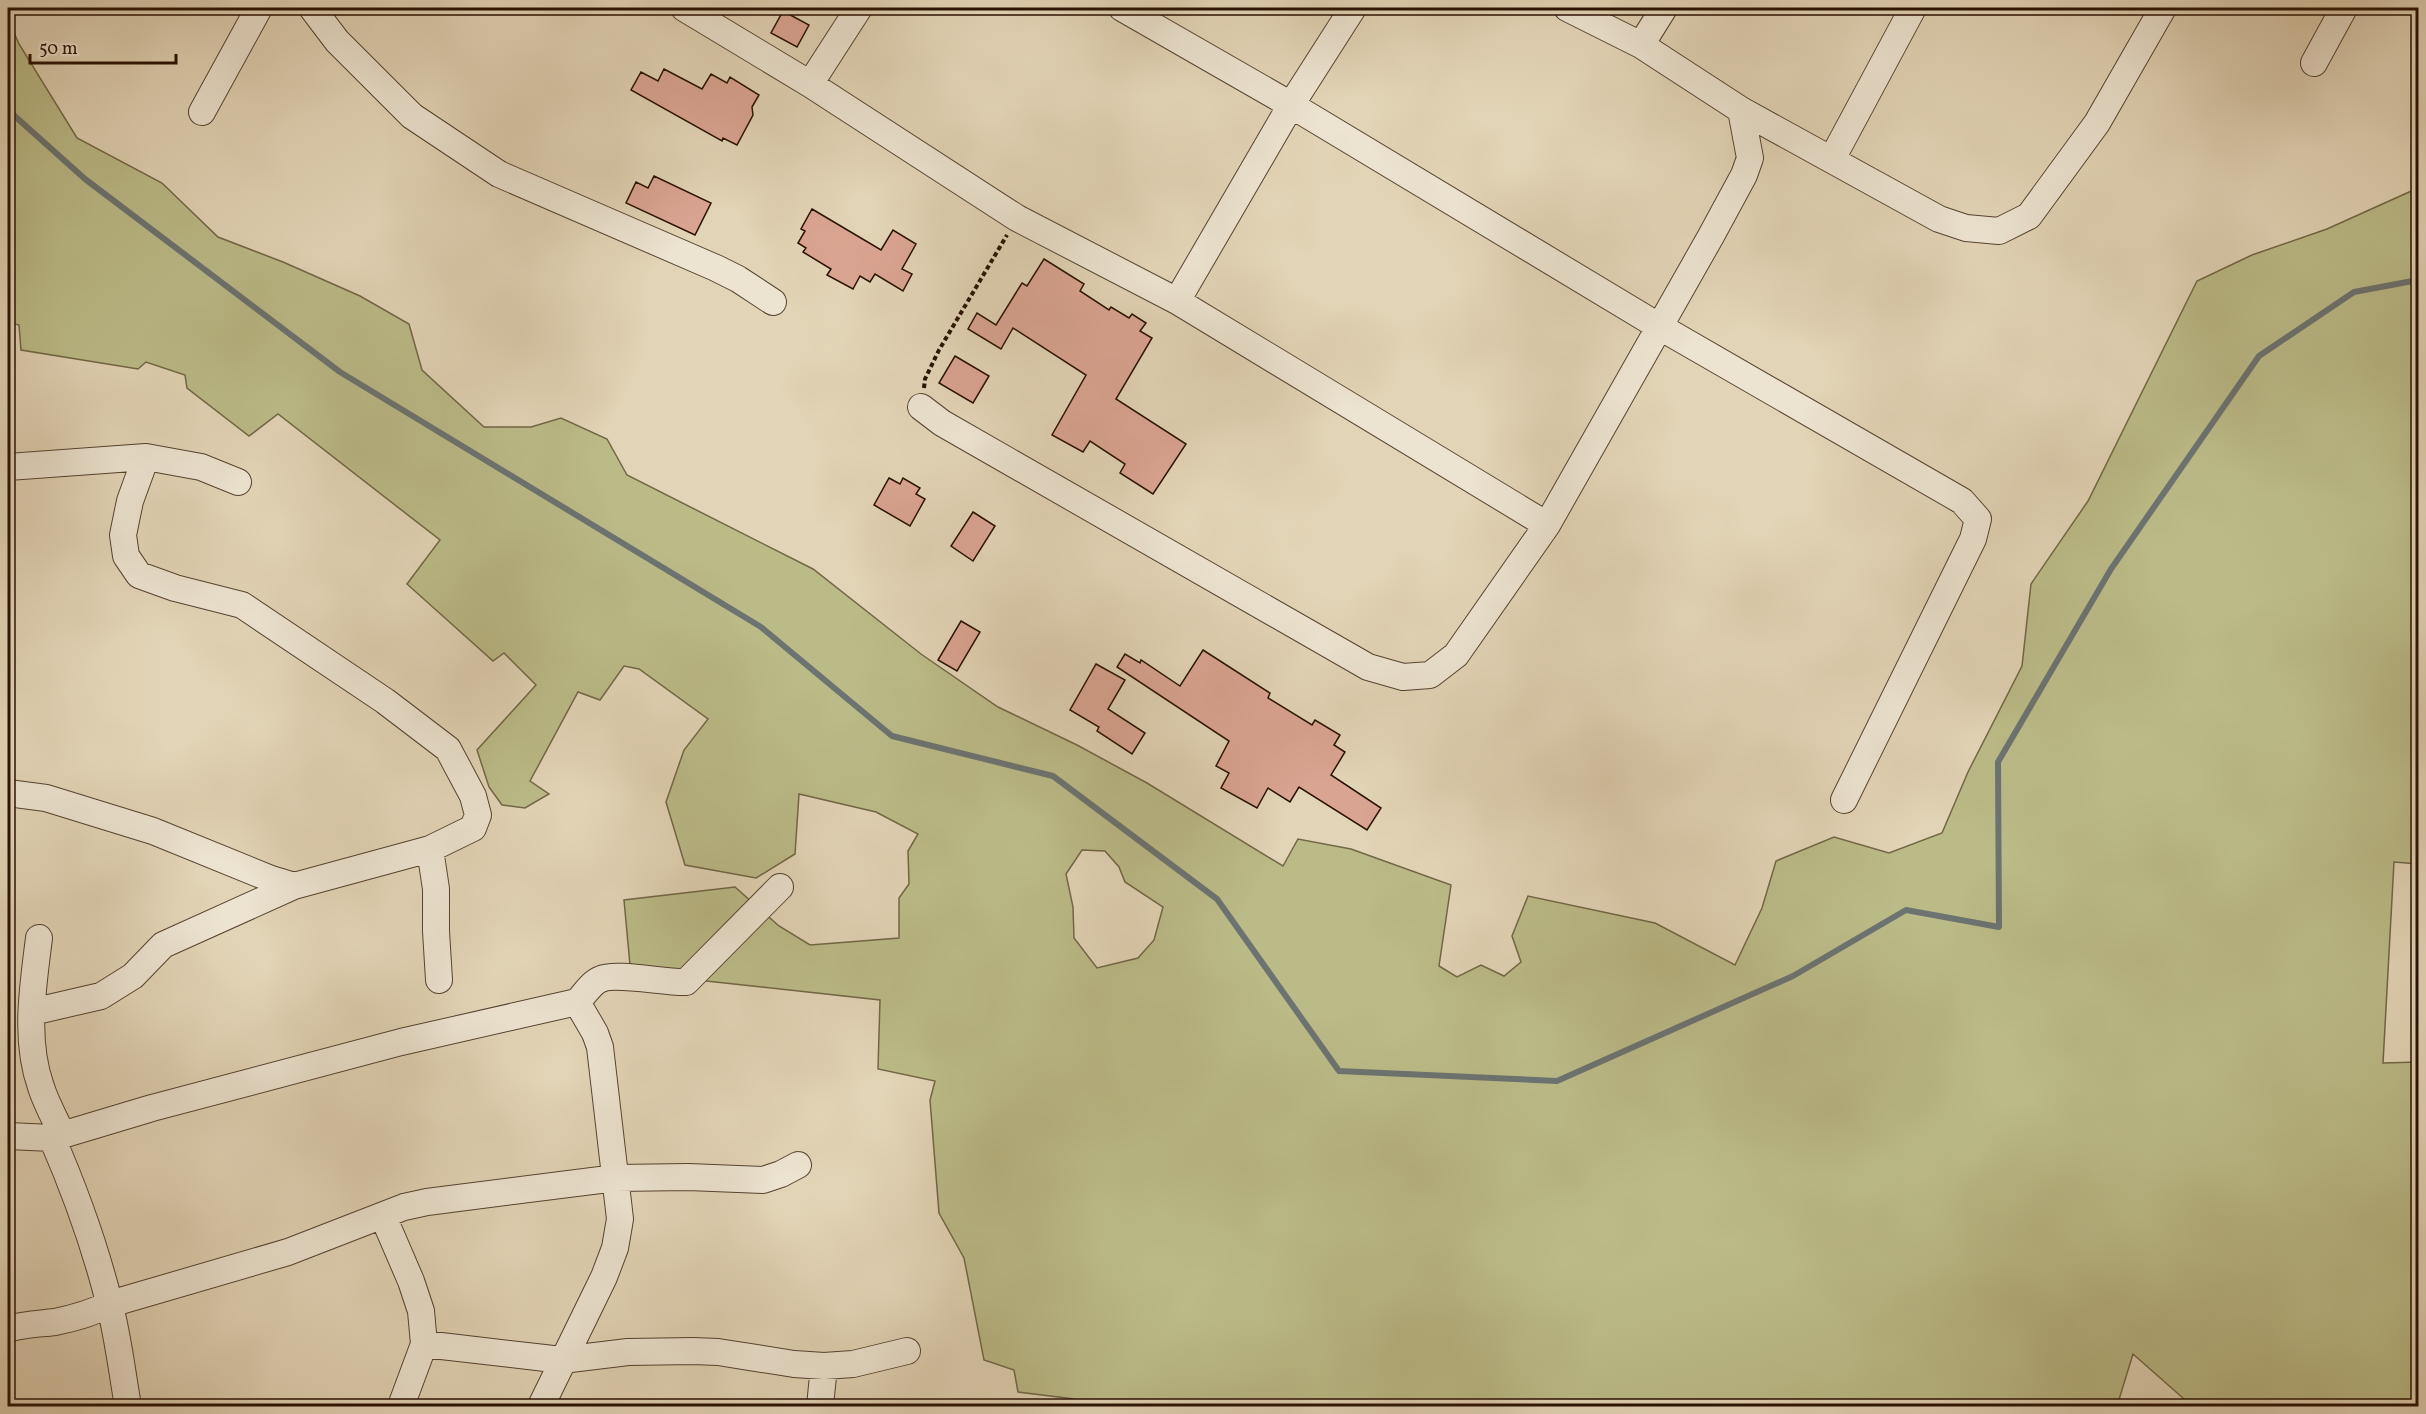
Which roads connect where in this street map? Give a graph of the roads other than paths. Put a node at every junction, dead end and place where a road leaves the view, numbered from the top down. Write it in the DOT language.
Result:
graph roads {
  1 [pos="259,8"];
  2 [pos="312,8"];
  3 [pos="684,8"];
  4 [pos="859,8"];
  5 [pos="1122,8"];
  6 [pos="1353,8"];
  7 [pos="1567,8"];
  8 [pos="1664,8"];
  9 [pos="1913,8"];
  10 [pos="2163,8"];
  11 [pos="2344,8"];
  12 [pos="1641,45"];
  13 [pos="2314,63"];
  14 [pos="810,84"];
  15 [pos="1292,105"];
  16 [pos="1741,110"];
  17 [pos="202,112"];
  18 [pos="1832,159"];
  19 [pos="1177,301"];
  20 [pos="773,302"];
  21 [pos="1660,327"];
  22 [pos="921,407"];
  23 [pos="146,457"];
  24 [pos="8,467"];
  25 [pos="238,482"];
  26 [pos="1547,525"];
  27 [pos="8,793"];
  28 [pos="1844,800"];
  29 [pos="430,849"];
  30 [pos="294,886"];
  31 [pos="780,887"];
  32 [pos="39,938"];
  33 [pos="439,980"];
  34 [pos="577,1002"];
  35 [pos="32,1012"];
  36 [pos="8,1136"];
  37 [pos="57,1136"];
  38 [pos="798,1165"];
  39 [pos="616,1178"];
  40 [pos="383,1216"];
  41 [pos="110,1304"];
  42 [pos="8,1329"];
  43 [pos="424,1344"];
  44 [pos="907,1351"];
  45 [pos="562,1360"];
  46 [pos="824,1366"];
  47 [pos="128,1407"];
  48 [pos="401,1407"];
  49 [pos="541,1407"];
  50 [pos="820,1407"];
  1 -- 17 [label="street"];
  2 -- 20 [label="street"];
  3 -- 14 [label="street"];
  4 -- 14 [label="street"];
  5 -- 15 [label="street"];
  6 -- 15 [label="street"];
  7 -- 12 [label="street"];
  8 -- 12 [label="street"];
  9 -- 18 [label="street"];
  10 -- 18 [label="street"];
  11 -- 13 [label="street"];
  12 -- 16 [label="street"];
  14 -- 19 [label="street"];
  15 -- 19 [label="street"];
  15 -- 21 [label="street"];
  16 -- 18 [label="street"];
  16 -- 21 [label="street"];
  19 -- 26 [label="street"];
  21 -- 26 [label="street"];
  21 -- 28 [label="street"];
  22 -- 26 [label="street"];
  23 -- 24 [label="street"];
  23 -- 25 [label="street"];
  23 -- 29 [label="street"];
  27 -- 30 [label="street"];
  29 -- 30 [label="street"];
  29 -- 33 [label="street"];
  30 -- 35 [label="street"];
  31 -- 34 [label="street"];
  32 -- 35 [label="street"];
  34 -- 37 [label="street"];
  34 -- 39 [label="street"];
  35 -- 37 [label="street"];
  36 -- 37 [label="street"];
  37 -- 41 [label="street"];
  38 -- 39 [label="street"];
  39 -- 40 [label="street"];
  39 -- 45 [label="street"];
  40 -- 41 [label="street"];
  40 -- 43 [label="street"];
  41 -- 42 [label="street"];
  41 -- 47 [label="street"];
  43 -- 45 [label="street"];
  43 -- 48 [label="street"];
  44 -- 46 [label="street"];
  45 -- 46 [label="street"];
  45 -- 49 [label="street"];
  46 -- 50 [label="street"];
}
